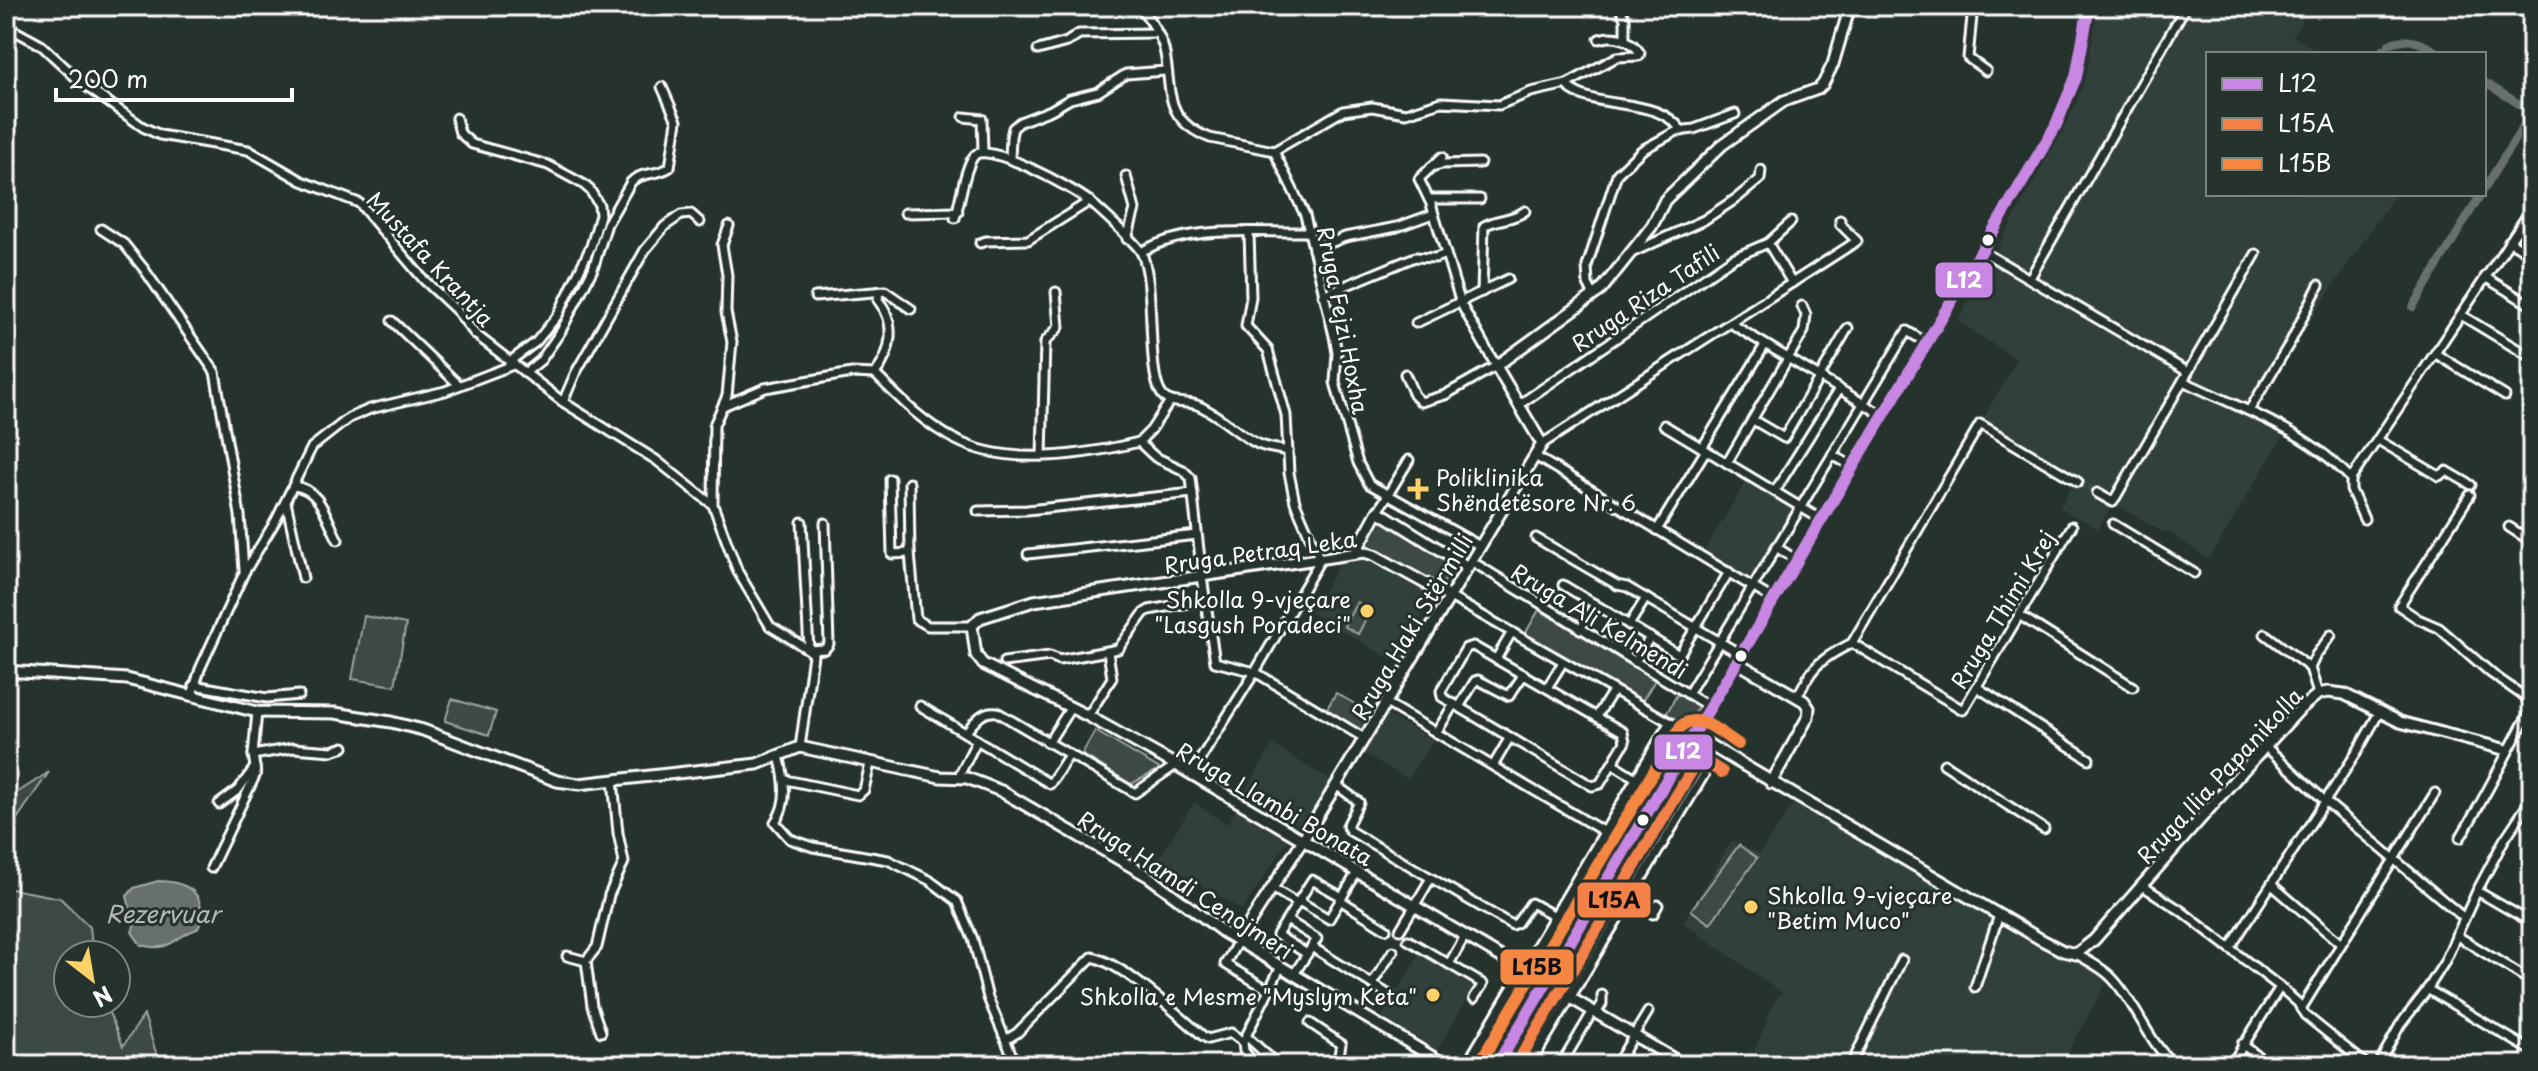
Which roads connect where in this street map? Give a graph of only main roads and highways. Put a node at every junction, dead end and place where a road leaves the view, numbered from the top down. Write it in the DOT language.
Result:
graph roads {
  1 [pos="2089,6"];
  2 [pos="1497,1065"];
  1 -- 2 [label="main road"];
}
